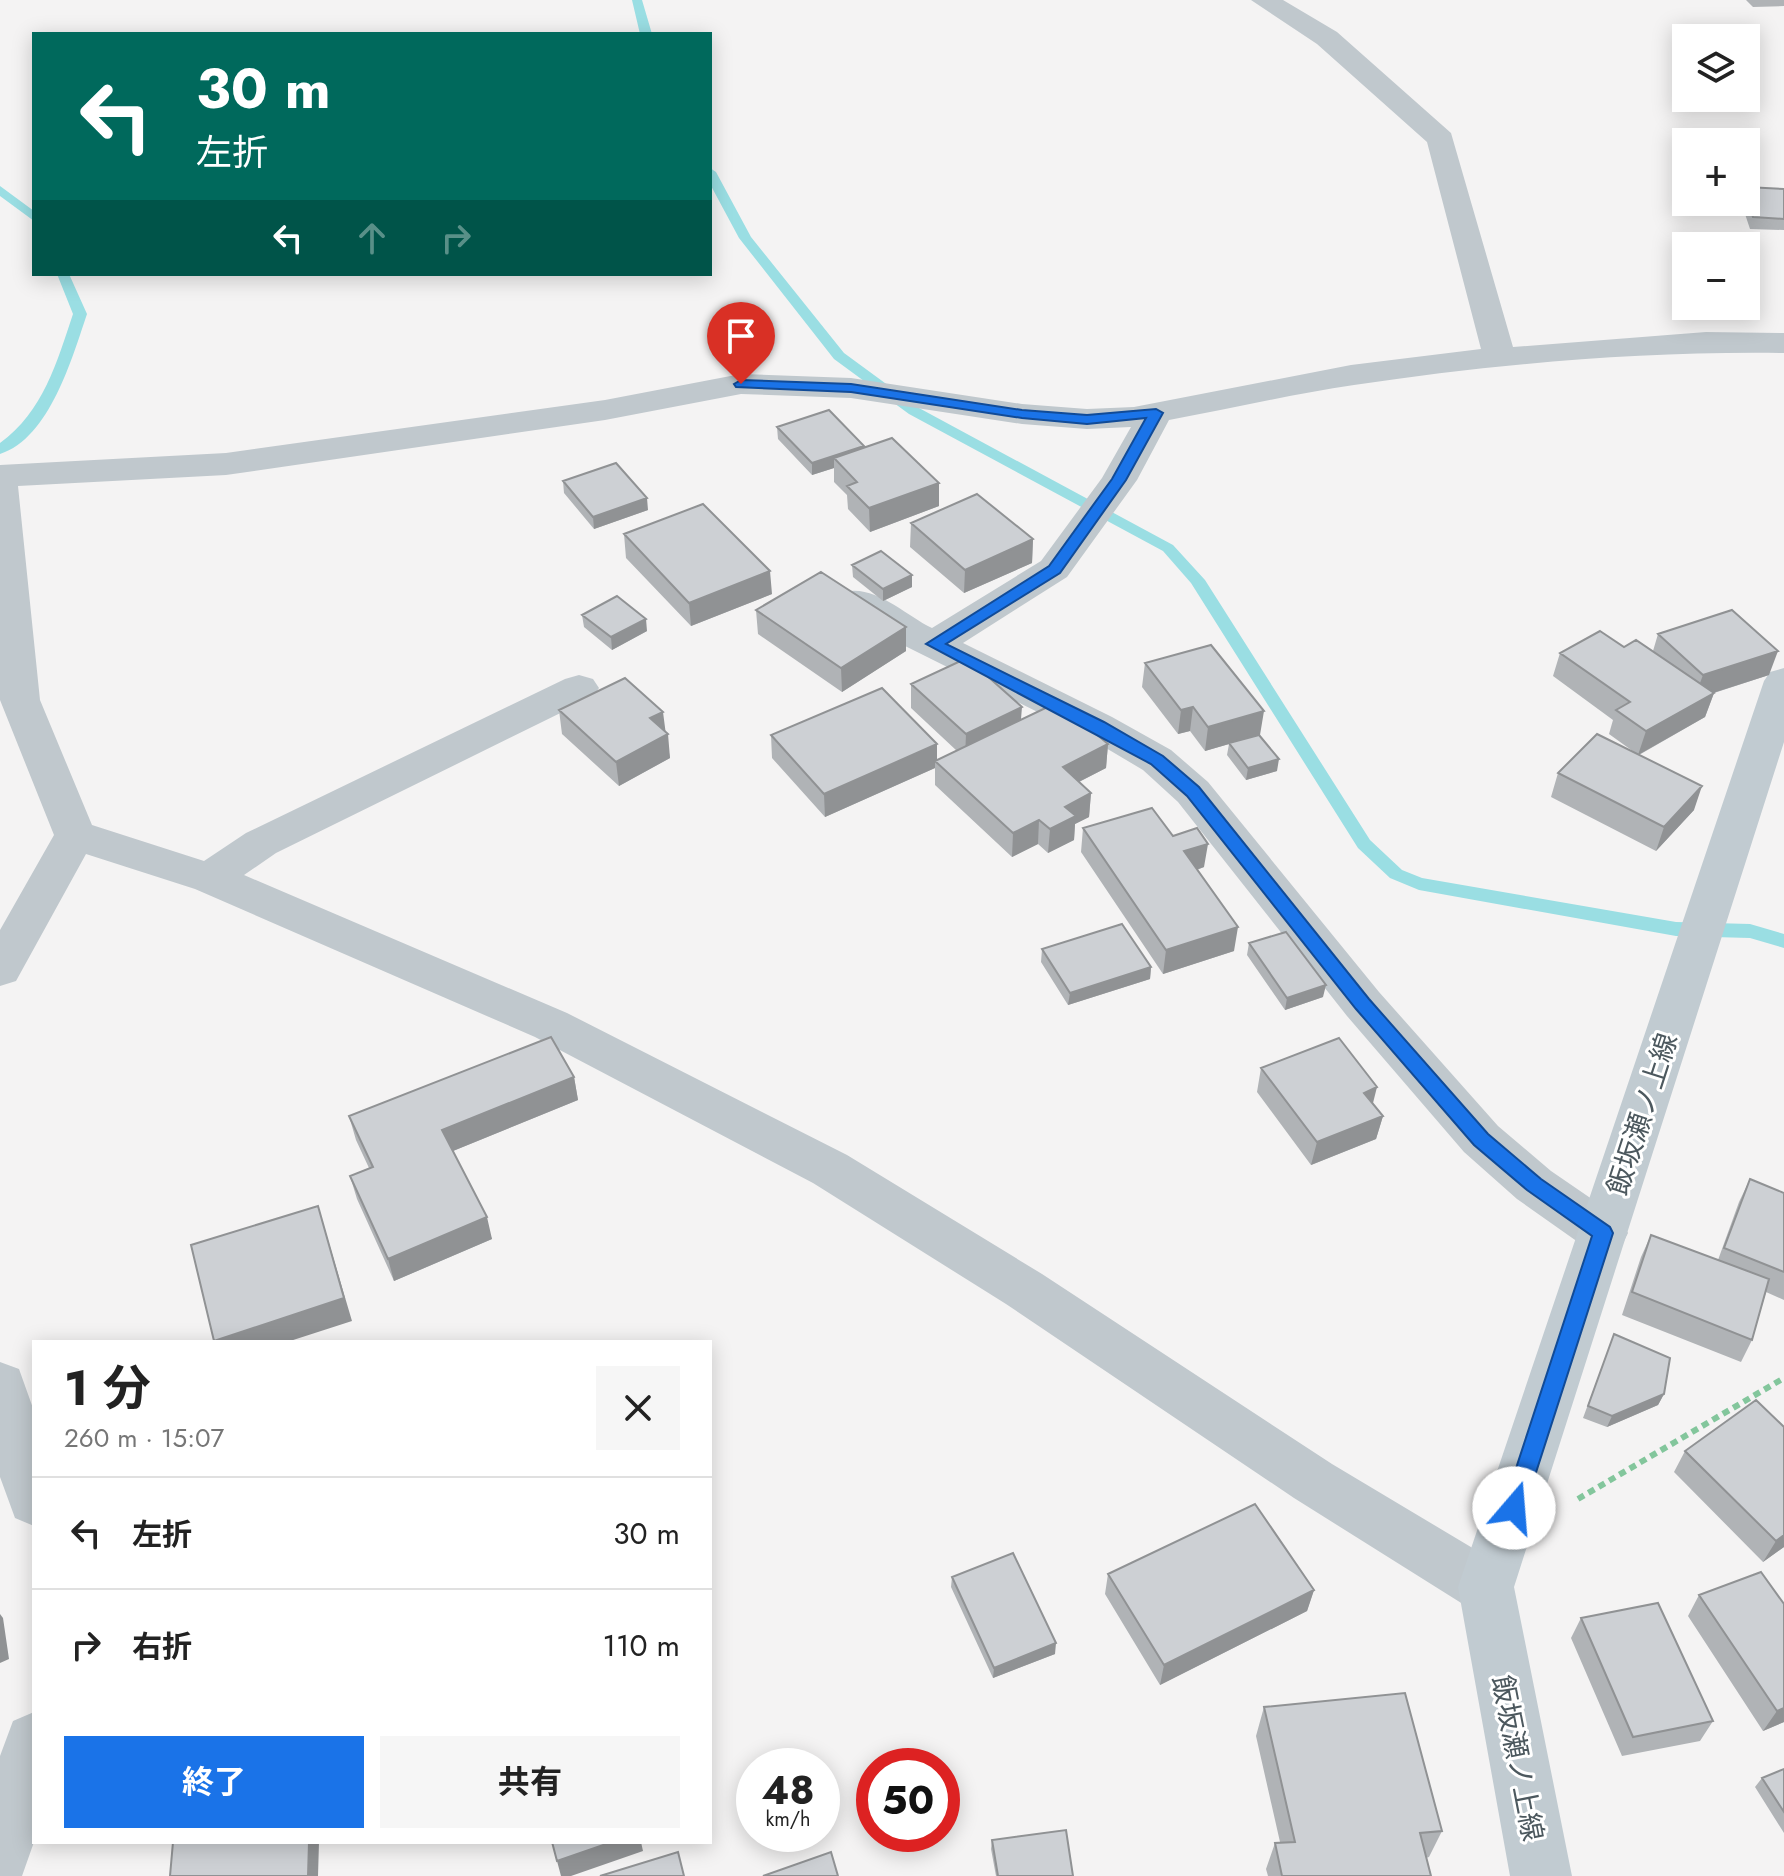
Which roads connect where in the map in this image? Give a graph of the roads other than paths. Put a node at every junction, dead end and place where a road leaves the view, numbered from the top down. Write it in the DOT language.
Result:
graph roads {
  1 [pos="1264,0"];
  2 [pos="1784,343"];
  3 [pos="1500,358"];
  4 [pos="1156,413"];
  5 [pos="0,476"];
  6 [pos="0,482"];
  7 [pos="838,588"];
  8 [pos="934,644"];
  9 [pos="1784,681"];
  10 [pos="579,688"];
  11 [pos="75,835"];
  12 [pos="210,878"];
  13 [pos="0,969"];
  14 [pos="1603,1233"];
  15 [pos="0,1385"];
  16 [pos="32,1494"];
  17 [pos="1486,1587"];
  18 [pos="32,1748"];
  19 [pos="0,1854"];
  20 [pos="1541,1876"];
  1 -- 3 [label="street"];
  2 -- 3 [label="street"];
  3 -- 4 [label="street"];
  4 -- 5 [label="street"];
  4 -- 8 [label="street"];
  6 -- 11 [label="street"];
  7 -- 8 [label="street"];
  8 -- 14 [label="street"];
  9 -- 14 [label="main road, 飯坂瀬ノ上線"];
  10 -- 12 [label="street"];
  11 -- 12 [label="street"];
  11 -- 13 [label="street"];
  12 -- 17 [label="street"];
  14 -- 17 [label="main road, 飯坂瀬ノ上線"];
  15 -- 16 [label="street"];
  17 -- 20 [label="main road, 飯坂瀬ノ上線"];
  18 -- 19 [label="street"];
}
